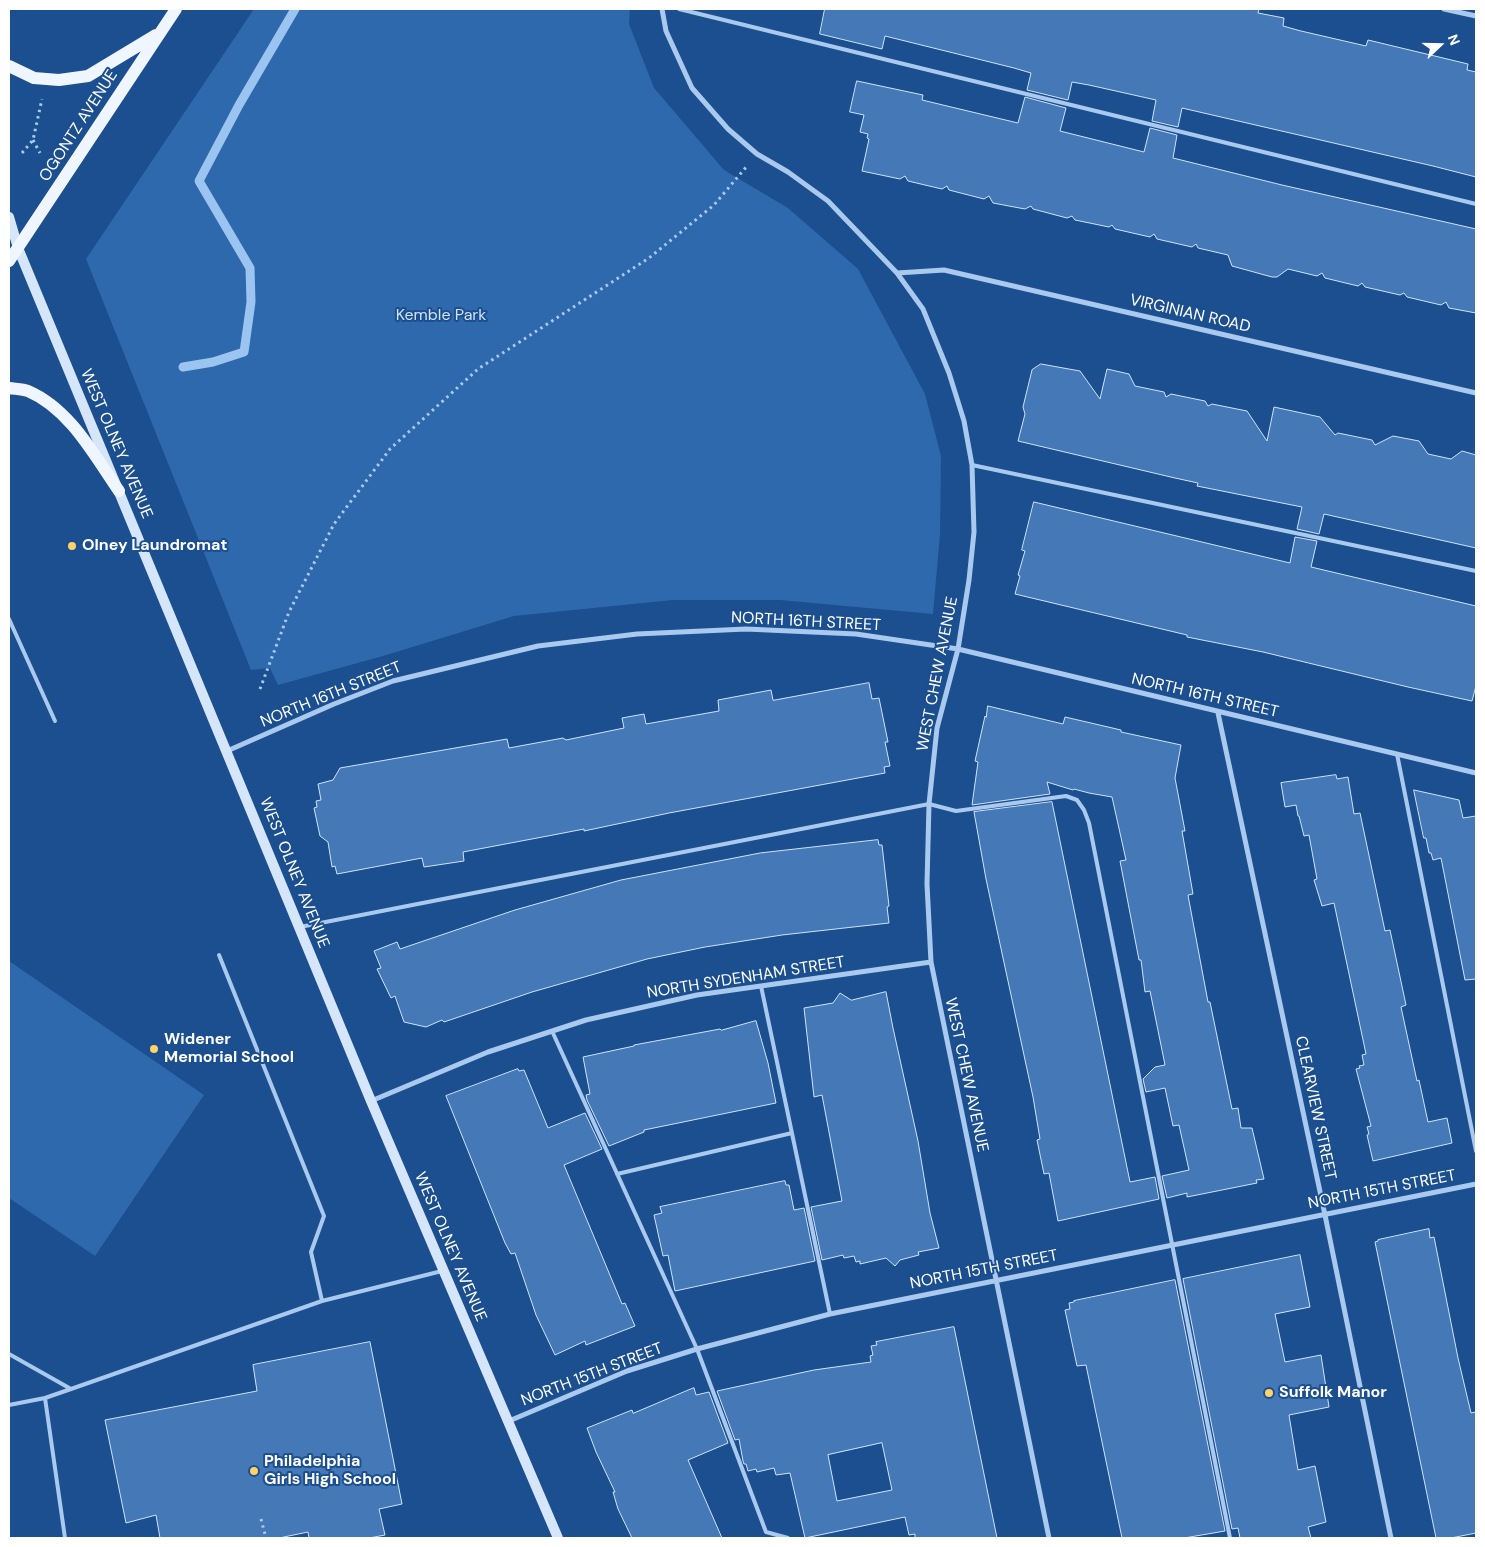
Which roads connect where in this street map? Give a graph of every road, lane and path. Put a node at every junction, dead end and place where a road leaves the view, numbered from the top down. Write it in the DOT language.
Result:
graph roads {
  1 [pos="176,9"];
  2 [pos="662,9"];
  3 [pos="679,9"];
  4 [pos="1444,9"];
  5 [pos="1476,16"];
  6 [pos="160,33"];
  7 [pos="9,66"];
  8 [pos="42,97"];
  9 [pos="34,140"];
  10 [pos="40,153"];
  11 [pos="22,154"];
  12 [pos="757,154"];
  13 [pos="1476,204"];
  14 [pos="9,217"];
  15 [pos="18,248"];
  16 [pos="9,261"];
  17 [pos="897,273"];
  18 [pos="9,388"];
  19 [pos="1476,393"];
  20 [pos="972,465"];
  21 [pos="119,491"];
  22 [pos="1476,570"];
  23 [pos="9,619"];
  24 [pos="958,650"];
  25 [pos="260,689"];
  26 [pos="1218,713"];
  27 [pos="55,721"];
  28 [pos="227,751"];
  29 [pos="1397,754"];
  30 [pos="1476,773"];
  31 [pos="929,804"];
  32 [pos="300,927"];
  33 [pos="219,954"];
  34 [pos="931,962"];
  35 [pos="761,986"];
  36 [pos="552,1031"];
  37 [pos="371,1101"];
  38 [pos="792,1134"];
  39 [pos="1476,1151"];
  40 [pos="617,1174"];
  41 [pos="1476,1184"];
  42 [pos="1325,1214"];
  43 [pos="1172,1245"];
  44 [pos="444,1270"];
  45 [pos="996,1281"];
  46 [pos="322,1302"];
  47 [pos="830,1314"];
  48 [pos="697,1348"];
  49 [pos="9,1354"];
  50 [pos="72,1388"];
  51 [pos="45,1398"];
  52 [pos="9,1405"];
  53 [pos="509,1421"];
  54 [pos="262,1519"];
  55 [pos="65,1538"];
  56 [pos="266,1538"];
  57 [pos="558,1538"];
  58 [pos="788,1538"];
  59 [pos="1049,1538"];
  60 [pos="1230,1538"];
  61 [pos="1391,1538"];
  1 -- 6 [label="main road, OGONTZ AVENUE"];
  2 -- 12 [label="street, WEST CHEW AVENUE"];
  3 -- 13 [label="lane"];
  4 -- 5 [label="street"];
  6 -- 7 [label="main road"];
  6 -- 15 [label="main road, OGONTZ AVENUE"];
  8 -- 9 [label="path"];
  9 -- 10 [label="path"];
  9 -- 11 [label="path"];
  12 -- 17 [label="street, WEST CHEW AVENUE"];
  12 -- 25 [label="path"];
  14 -- 15 [label="street, WEST OLNEY AVENUE"];
  15 -- 16 [label="main road, OGONTZ AVENUE"];
  15 -- 21 [label="street, WEST OLNEY AVENUE"];
  17 -- 19 [label="street, VIRGINIAN ROAD"];
  17 -- 20 [label="street, WEST CHEW AVENUE"];
  18 -- 21 [label="main road"];
  20 -- 22 [label="lane"];
  20 -- 24 [label="street, WEST CHEW AVENUE"];
  21 -- 28 [label="street, WEST OLNEY AVENUE"];
  23 -- 27 [label="lane"];
  24 -- 26 [label="street, NORTH 16TH STREET"];
  24 -- 28 [label="street, NORTH 16TH STREET"];
  24 -- 31 [label="street, WEST CHEW AVENUE"];
  26 -- 29 [label="street, NORTH 16TH STREET"];
  26 -- 42 [label="street, CLEARVIEW STREET"];
  28 -- 32 [label="street, WEST OLNEY AVENUE"];
  29 -- 30 [label="street, NORTH 16TH STREET"];
  29 -- 39 [label="lane"];
  31 -- 32 [label="lane"];
  31 -- 34 [label="street, WEST CHEW AVENUE"];
  31 -- 43 [label="lane"];
  32 -- 37 [label="street, WEST OLNEY AVENUE"];
  33 -- 46 [label="lane"];
  34 -- 35 [label="street, NORTH SYDENHAM STREET"];
  34 -- 45 [label="street, WEST CHEW AVENUE"];
  35 -- 36 [label="street, NORTH SYDENHAM STREET"];
  35 -- 38 [label="lane"];
  36 -- 37 [label="street, NORTH SYDENHAM STREET"];
  36 -- 40 [label="lane"];
  37 -- 44 [label="street, WEST OLNEY AVENUE"];
  38 -- 40 [label="lane"];
  38 -- 47 [label="lane"];
  40 -- 48 [label="lane"];
  41 -- 42 [label="street, NORTH 15TH STREET"];
  42 -- 43 [label="street, NORTH 15TH STREET"];
  42 -- 61 [label="street, CLEARVIEW STREET"];
  43 -- 45 [label="street, NORTH 15TH STREET"];
  43 -- 60 [label="lane"];
  44 -- 46 [label="lane"];
  44 -- 53 [label="street, WEST OLNEY AVENUE"];
  45 -- 47 [label="street, NORTH 15TH STREET"];
  45 -- 59 [label="street, WEST CHEW AVENUE"];
  46 -- 50 [label="lane"];
  47 -- 48 [label="street, NORTH 15TH STREET"];
  48 -- 53 [label="street, NORTH 15TH STREET"];
  48 -- 58 [label="lane"];
  49 -- 50 [label="lane"];
  50 -- 51 [label="lane"];
  51 -- 52 [label="lane"];
  51 -- 55 [label="lane"];
  53 -- 57 [label="street, WEST OLNEY AVENUE"];
  54 -- 56 [label="path"];
}
